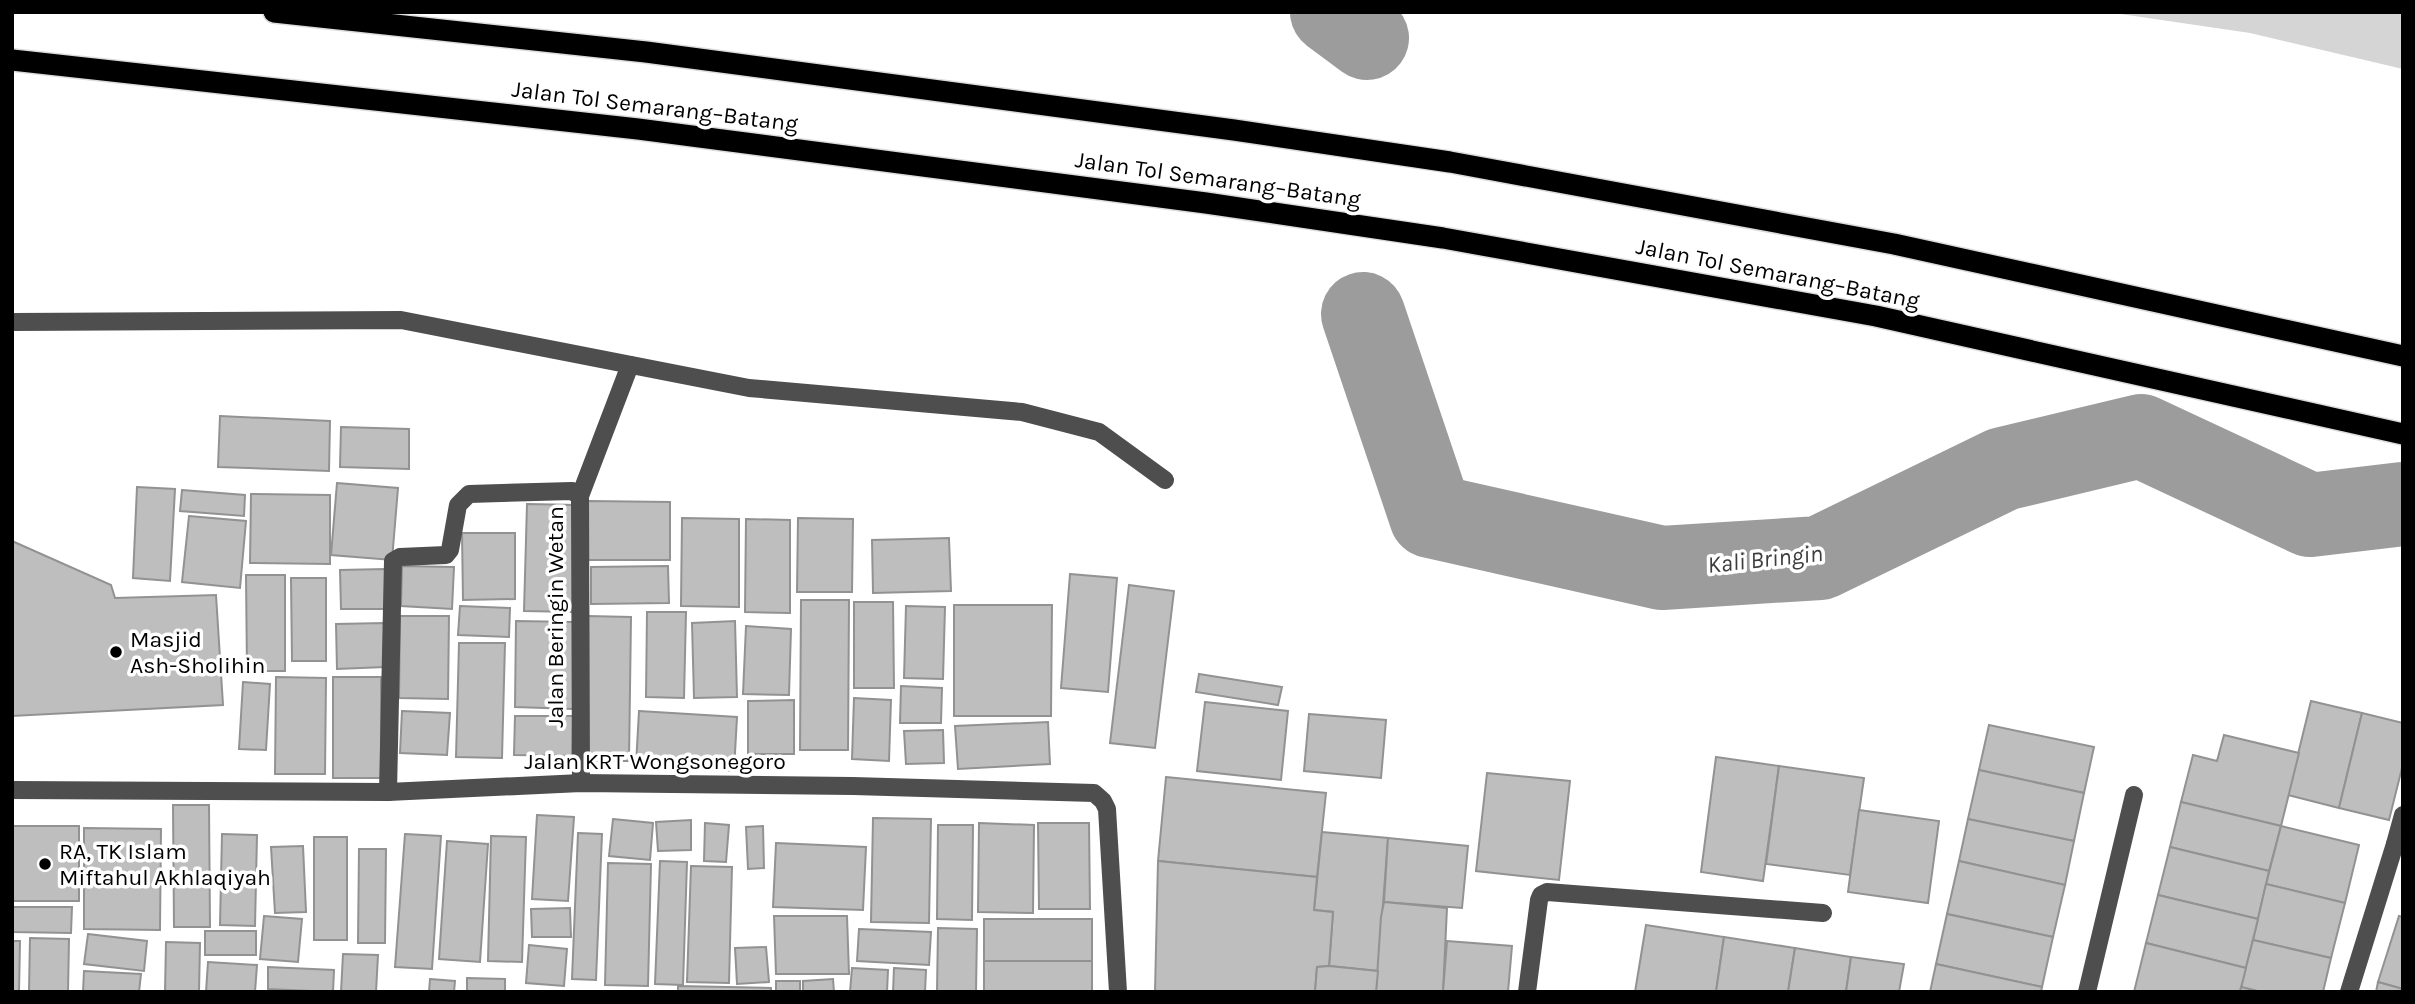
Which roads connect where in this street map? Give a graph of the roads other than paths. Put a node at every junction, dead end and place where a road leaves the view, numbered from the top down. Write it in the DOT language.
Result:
graph roads {
  1 [pos="274,12"];
  2 [pos="12,60"];
  3 [pos="12,322"];
  4 [pos="2403,356"];
  5 [pos="630,365"];
  6 [pos="2403,434"];
  7 [pos="1165,480"];
  8 [pos="580,496"];
  9 [pos="580,783"];
  10 [pos="12,790"];
  11 [pos="388,792"];
  12 [pos="2134,795"];
  13 [pos="2403,815"];
  14 [pos="2399,845"];
  15 [pos="1823,913"];
  16 [pos="1118,992"];
  17 [pos="1527,992"];
  18 [pos="2087,992"];
  19 [pos="2349,992"];
  1 -- 4 [label="highway"];
  2 -- 6 [label="highway, Jalan Tol Semarang–Batang"];
  3 -- 5 [label="street"];
  5 -- 7 [label="street"];
  5 -- 8 [label="street"];
  8 -- 9 [label="street, Jalan Beringin Wetan"];
  8 -- 11 [label="street, Jalan Beringin Wetan"];
  9 -- 11 [label="street, Jalan KRT Wongsonegoro"];
  9 -- 16 [label="street, Jalan KRT Wongsonegoro"];
  10 -- 11 [label="street, Jalan KRT Wongsonegoro"];
  12 -- 18 [label="street"];
  13 -- 14 [label="street"];
  14 -- 19 [label="street"];
  15 -- 17 [label="street"];
}
